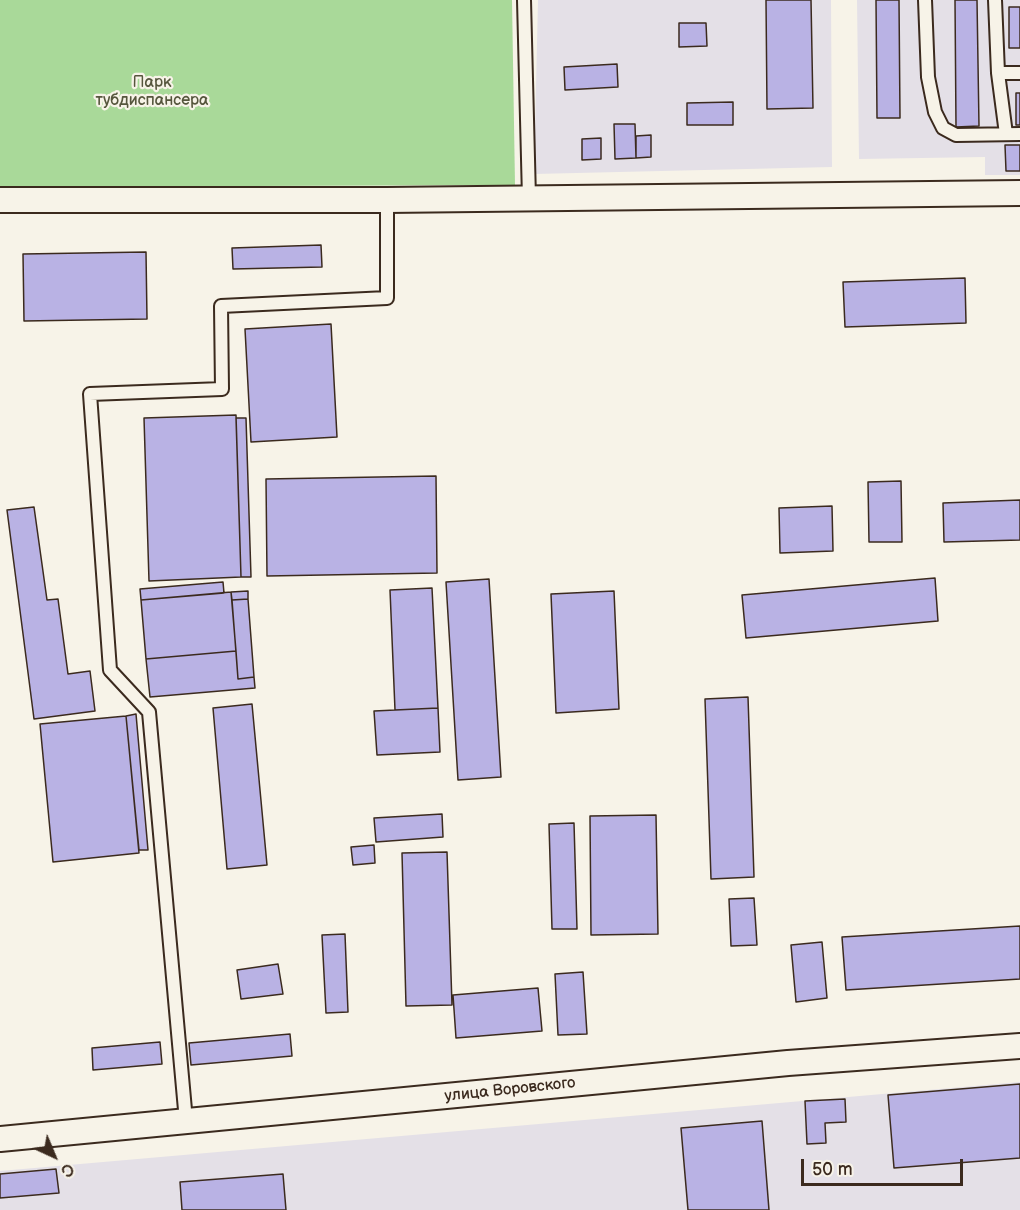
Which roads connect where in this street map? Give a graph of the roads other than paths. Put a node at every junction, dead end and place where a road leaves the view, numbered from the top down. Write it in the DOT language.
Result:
graph roads {
  1 [pos="524,0"];
  2 [pos="925,0"];
  3 [pos="995,0"];
  4 [pos="998,73"];
  5 [pos="1020,73"];
  6 [pos="1006,134"];
  7 [pos="1020,134"];
  8 [pos="1020,193"];
  9 [pos="530,198"];
  10 [pos="0,200"];
  11 [pos="387,200"];
  12 [pos="1020,1046"];
  13 [pos="186,1121"];
  14 [pos="0,1139"];
  1 -- 9 [label="lane"];
  2 -- 6 [label="lane"];
  3 -- 4 [label="lane"];
  4 -- 5 [label="lane"];
  4 -- 6 [label="lane"];
  6 -- 7 [label="lane"];
  8 -- 9 [label="street"];
  9 -- 11 [label="street"];
  10 -- 11 [label="street"];
  11 -- 13 [label="lane"];
  12 -- 13 [label="street, улица Воровского"];
  13 -- 14 [label="street, улица Воровского"];
}
